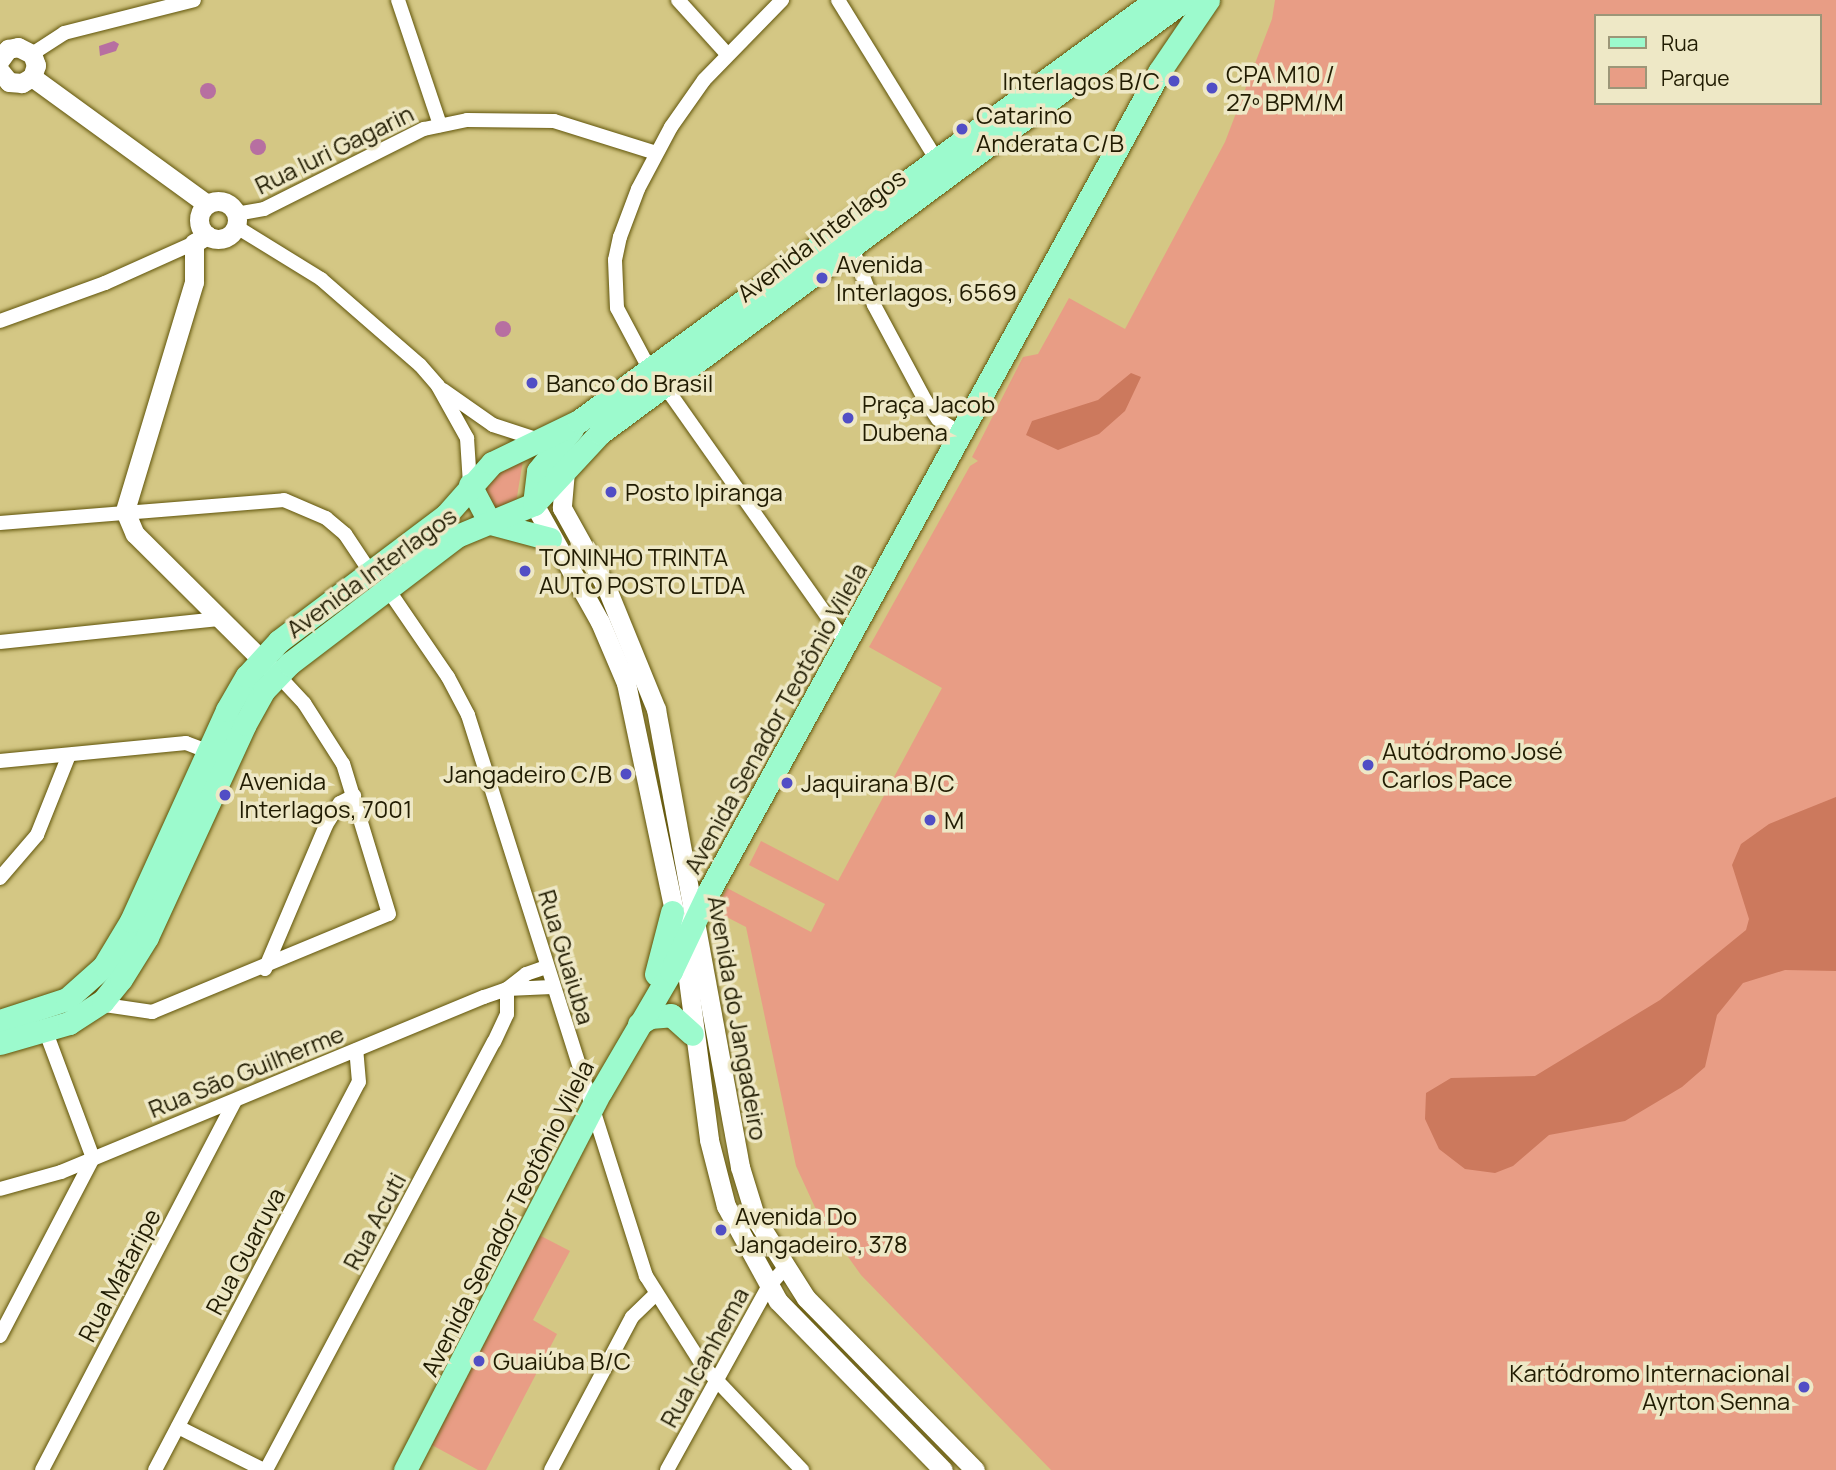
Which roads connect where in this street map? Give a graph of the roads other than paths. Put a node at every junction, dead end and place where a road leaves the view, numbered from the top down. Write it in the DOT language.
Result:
graph roads {
  1 [pos="194,0"];
  2 [pos="398,0"];
  3 [pos="678,0"];
  4 [pos="782,0"];
  5 [pos="838,0"];
  6 [pos="1156,0"];
  7 [pos="1184,0"];
  8 [pos="1208,0"];
  9 [pos="32,54"];
  10 [pos="727,54"];
  11 [pos="2,68"];
  12 [pos="32,77"];
  13 [pos="440,125"];
  14 [pos="656,153"];
  15 [pos="937,160"];
  16 [pos="207,204"];
  17 [pos="235,220"];
  18 [pos="201,239"];
  19 [pos="850,245"];
  20 [pos="0,321"];
  21 [pos="657,377"];
  22 [pos="438,386"];
  23 [pos="579,421"];
  24 [pos="961,435"];
  25 [pos="536,439"];
  26 [pos="565,471"];
  27 [pos="470,485"];
  28 [pos="534,505"];
  29 [pos="125,511"];
  30 [pos="0,523"];
  31 [pos="490,523"];
  32 [pos="550,539"];
  33 [pos="379,580"];
  34 [pos="607,589"];
  35 [pos="588,600"];
  36 [pos="219,619"];
  37 [pos="0,642"];
  38 [pos="846,643"];
  39 [pos="268,667"];
  40 [pos="207,751"];
  41 [pos="69,755"];
  42 [pos="0,761"];
  43 [pos="354,796"];
  44 [pos="0,878"];
  45 [pos="672,912"];
  46 [pos="694,920"];
  47 [pos="682,949"];
  48 [pos="546,967"];
  49 [pos="265,969"];
  50 [pos="552,987"];
  51 [pos="507,989"];
  52 [pos="98,1004"];
  53 [pos="0,1021"];
  54 [pos="639,1024"];
  55 [pos="46,1032"];
  56 [pos="692,1034"];
  57 [pos="0,1043"];
  58 [pos="356,1050"];
  59 [pos="235,1101"];
  60 [pos="593,1106"];
  61 [pos="93,1158"];
  62 [pos="0,1189"];
  63 [pos="784,1269"];
  64 [pos="768,1287"];
  65 [pos="655,1295"];
  66 [pos="0,1336"];
  67 [pos="716,1381"];
  68 [pos="178,1427"];
  69 [pos="793,1467"];
  70 [pos="42,1470"];
  71 [pos="155,1470"];
  72 [pos="265,1470"];
  73 [pos="405,1470"];
  74 [pos="551,1470"];
  75 [pos="667,1470"];
  76 [pos="943,1470"];
  77 [pos="975,1470"];
  1 -- 9 [label="street"];
  2 -- 13 [label="street"];
  3 -- 10 [label="street"];
  4 -- 10 [label="street"];
  5 -- 15 [label="street"];
  6 -- 15 [label="main road, Avenida Interlagos"];
  7 -- 19 [label="main road, Avenida Interlagos"];
  8 -- 24 [label="main road, Avenida Senador Teotônio Vilela"];
  9 -- 11 [label="street"];
  9 -- 12 [label="street"];
  10 -- 14 [label="street"];
  11 -- 12 [label="street"];
  12 -- 16 [label="street"];
  13 -- 14 [label="street, Rua Iuri Gagarin"];
  13 -- 17 [label="street, Rua Iuri Gagarin"];
  14 -- 21 [label="street"];
  15 -- 21 [label="main road, Avenida Interlagos"];
  16 -- 17 [label="street"];
  16 -- 18 [label="street"];
  17 -- 18 [label="street"];
  17 -- 22 [label="street"];
  18 -- 20 [label="street"];
  18 -- 29 [label="street"];
  19 -- 21 [label="main road, Avenida Interlagos"];
  19 -- 24 [label="street"];
  21 -- 23 [label="main road, Avenida Interlagos"];
  21 -- 26 [label="main road, Avenida Interlagos"];
  21 -- 38 [label="street"];
  22 -- 25 [label="street"];
  22 -- 27 [label="street"];
  23 -- 25 [label="main road, Avenida Interlagos"];
  23 -- 28 [label="main road"];
  24 -- 38 [label="main road, Avenida Senador Teotônio Vilela"];
  25 -- 27 [label="main road, Avenida Interlagos"];
  26 -- 28 [label="main road, Avenida Interlagos"];
  26 -- 34 [label="street, Avenida do Jangadeiro"];
  27 -- 31 [label="main road"];
  27 -- 33 [label="main road, Avenida Interlagos"];
  28 -- 31 [label="main road, Avenida Interlagos"];
  28 -- 32 [label="street, Avenida do Jangadeiro"];
  29 -- 30 [label="street, Rua Guaiuba"];
  29 -- 33 [label="street, Rua Guaiuba"];
  29 -- 36 [label="street"];
  31 -- 32 [label="main road"];
  31 -- 33 [label="main road, Avenida Interlagos"];
  32 -- 35 [label="street, Avenida do Jangadeiro"];
  33 -- 39 [label="main road, Avenida Interlagos"];
  33 -- 48 [label="street, Rua Guaiuba"];
  34 -- 35 [label="street"];
  34 -- 46 [label="street, Avenida do Jangadeiro"];
  35 -- 45 [label="street, Avenida do Jangadeiro"];
  36 -- 37 [label="street"];
  36 -- 39 [label="street"];
  38 -- 46 [label="main road, Avenida Senador Teotônio Vilela"];
  39 -- 40 [label="main road, Avenida Interlagos"];
  39 -- 43 [label="street"];
  39 -- 52 [label="main road, Avenida Interlagos"];
  40 -- 41 [label="street"];
  40 -- 53 [label="main road, Avenida Interlagos"];
  41 -- 42 [label="street"];
  41 -- 44 [label="street"];
  43 -- 49 [label="street"];
  43 -- 49 [label="street"];
  45 -- 47 [label="street, Avenida do Jangadeiro"];
  45 -- 54 [label="main road"];
  46 -- 47 [label="main road, Avenida Senador Teotônio Vilela"];
  46 -- 63 [label="street, Avenida do Jangadeiro"];
  47 -- 54 [label="main road, Avenida Senador Teotônio Vilela"];
  47 -- 56 [label="street, Avenida do Jangadeiro"];
  48 -- 50 [label="street, Rua Guaiuba"];
  48 -- 51 [label="street, Rua São Guilherme"];
  49 -- 52 [label="street"];
  50 -- 51 [label="street, Rua São Guilherme"];
  50 -- 60 [label="street, Rua Guaiuba"];
  51 -- 58 [label="street, Rua São Guilherme"];
  51 -- 72 [label="street, Rua Acuti"];
  52 -- 55 [label="main road, Avenida Interlagos"];
  54 -- 56 [label="main road"];
  54 -- 60 [label="main road, Avenida Senador Teotônio Vilela"];
  55 -- 57 [label="main road, Avenida Interlagos"];
  55 -- 61 [label="street"];
  56 -- 64 [label="street, Avenida do Jangadeiro"];
  58 -- 59 [label="street, Rua São Guilherme"];
  58 -- 68 [label="street, Rua Guaruva"];
  59 -- 61 [label="street, Rua São Guilherme"];
  59 -- 70 [label="street, Rua Mataripe"];
  60 -- 65 [label="street, Rua Guaiuba"];
  60 -- 73 [label="main road, Avenida Senador Teotônio Vilela"];
  61 -- 62 [label="street, Rua São Guilherme"];
  61 -- 66 [label="street"];
  63 -- 64 [label="street, Rua Icanhema"];
  63 -- 77 [label="street, Avenida do Jangadeiro"];
  64 -- 67 [label="street, Rua Icanhema"];
  64 -- 76 [label="street, Avenida do Jangadeiro"];
  65 -- 67 [label="street, Rua Guaiuba"];
  65 -- 74 [label="street"];
  67 -- 69 [label="street, Rua Guaiuba"];
  67 -- 75 [label="street, Rua Icanhema"];
  68 -- 71 [label="street, Rua Guaruva"];
  68 -- 72 [label="street"];
}
